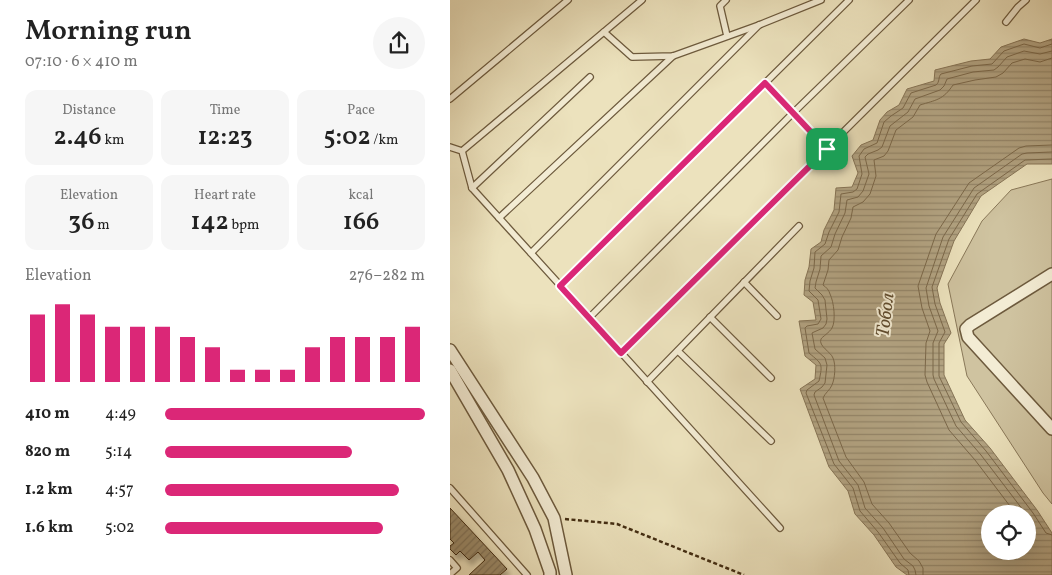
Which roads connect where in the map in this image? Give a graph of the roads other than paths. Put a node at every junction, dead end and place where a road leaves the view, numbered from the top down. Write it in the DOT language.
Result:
graph roads {
  1 [pos="568,0"];
  2 [pos="642,0"];
  3 [pos="726,0"];
  4 [pos="821,0"];
  5 [pos="849,0"];
  6 [pos="910,0"];
  7 [pos="976,0"];
  8 [pos="1026,0"];
  9 [pos="1006,22"];
  10 [pos="759,25"];
  11 [pos="604,32"];
  12 [pos="727,36"];
  13 [pos="673,56"];
  14 [pos="590,77"];
  15 [pos="765,83"];
  16 [pos="450,99"];
  17 [pos="793,113"];
  18 [pos="450,146"];
  19 [pos="827,149"];
  20 [pos="462,151"];
  21 [pos="472,188"];
  22 [pos="499,218"];
  23 [pos="799,226"];
  24 [pos="531,253"];
  25 [pos="1052,274"];
  26 [pos="744,282"];
  27 [pos="560,286"];
  28 [pos="777,316"];
  29 [pos="710,317"];
  30 [pos="589,318"];
  31 [pos="450,350"];
  32 [pos="678,351"];
  33 [pos="621,353"];
  34 [pos="450,370"];
  35 [pos="771,378"];
  36 [pos="647,382"];
  37 [pos="453,385"];
  38 [pos="1052,429"];
  39 [pos="771,441"];
  40 [pos="450,488"];
  41 [pos="780,528"];
  42 [pos="450,560"];
  43 [pos="450,574"];
  44 [pos="527,575"];
  45 [pos="550,575"];
  46 [pos="566,575"];
  1 -- 16 [label="lane"];
  2 -- 11 [label="lane"];
  3 -- 12 [label="lane"];
  4 -- 10 [label="lane"];
  5 -- 15 [label="lane"];
  6 -- 17 [label="lane"];
  7 -- 19 [label="lane"];
  8 -- 9 [label="lane"];
  10 -- 12 [label="lane"];
  10 -- 24 [label="lane"];
  11 -- 13 [label="lane"];
  11 -- 20 [label="lane"];
  12 -- 13 [label="lane"];
  13 -- 22 [label="lane"];
  14 -- 21 [label="lane"];
  15 -- 17 [label="lane"];
  15 -- 27 [label="lane"];
  17 -- 19 [label="lane"];
  17 -- 30 [label="lane"];
  18 -- 20 [label="lane"];
  19 -- 33 [label="lane"];
  20 -- 21 [label="lane"];
  21 -- 22 [label="lane"];
  22 -- 24 [label="lane"];
  23 -- 26 [label="lane"];
  24 -- 27 [label="lane"];
  25 -- 38 [label="street"];
  26 -- 28 [label="lane"];
  26 -- 29 [label="lane"];
  27 -- 30 [label="lane"];
  29 -- 32 [label="lane"];
  29 -- 35 [label="lane"];
  30 -- 33 [label="lane"];
  31 -- 46 [label="street"];
  32 -- 36 [label="lane"];
  32 -- 39 [label="lane"];
  33 -- 36 [label="lane"];
  34 -- 37 [label="street"];
  36 -- 41 [label="lane"];
  37 -- 45 [label="street"];
  40 -- 44 [label="lane"];
  42 -- 43 [label="lane"];
}
